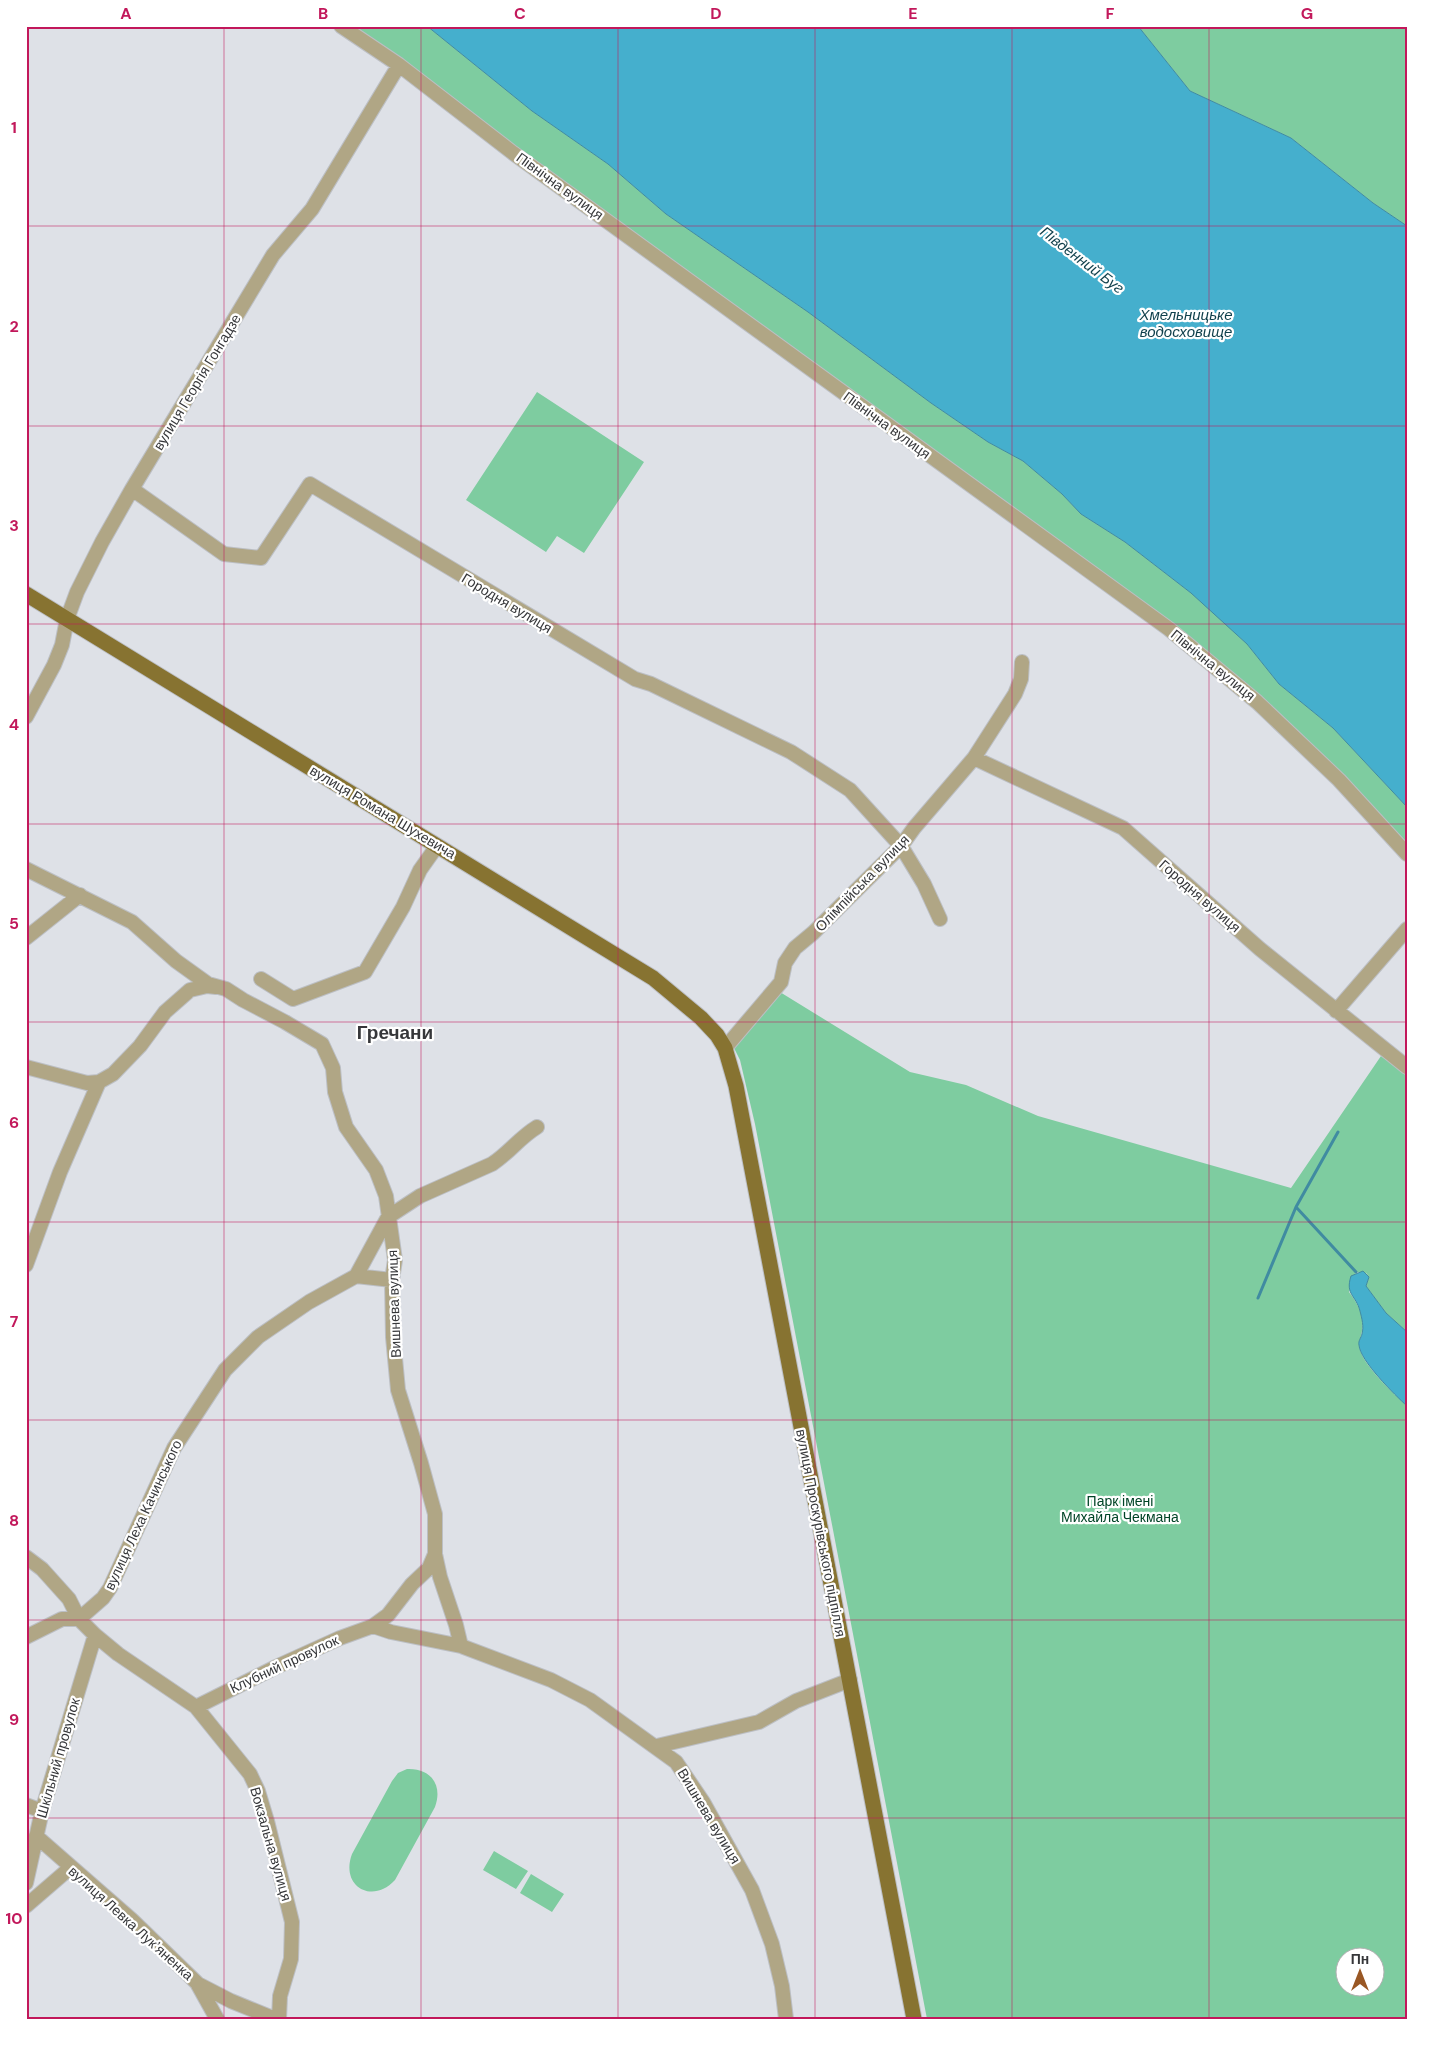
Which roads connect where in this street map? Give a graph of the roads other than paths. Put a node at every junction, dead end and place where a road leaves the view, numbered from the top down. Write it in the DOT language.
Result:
graph roads {
  1 [pos="341,26"];
  2 [pos="399,65"];
  3 [pos="132,489"];
  4 [pos="26,594"];
  5 [pos="67,619"];
  6 [pos="1022,662"];
  7 [pos="26,717"];
  8 [pos="974,758"];
  9 [pos="437,846"];
  10 [pos="902,846"];
  11 [pos="1407,854"];
  12 [pos="26,870"];
  13 [pos="80,895"];
  14 [pos="940,919"];
  15 [pos="1407,929"];
  16 [pos="26,938"];
  17 [pos="261,979"];
  18 [pos="226,989"];
  19 [pos="1336,1011"];
  20 [pos="725,1048"];
  21 [pos="26,1067"];
  22 [pos="1407,1067"];
  23 [pos="99,1082"];
  24 [pos="537,1127"];
  25 [pos="388,1217"];
  26 [pos="26,1265"];
  27 [pos="356,1276"];
  28 [pos="392,1280"];
  29 [pos="435,1554"];
  30 [pos="26,1557"];
  31 [pos="79,1619"];
  32 [pos="373,1626"];
  33 [pos="95,1635"];
  34 [pos="26,1637"];
  35 [pos="461,1646"];
  36 [pos="850,1680"];
  37 [pos="196,1706"];
  38 [pos="657,1746"];
  39 [pos="26,1805"];
  40 [pos="42,1811"];
  41 [pos="36,1836"];
  42 [pos="70,1868"];
  43 [pos="26,1883"];
  44 [pos="26,1906"];
  45 [pos="197,1983"];
  46 [pos="255,2015"];
  47 [pos="217,2019"];
  48 [pos="277,2019"];
  49 [pos="786,2019"];
  50 [pos="914,2019"];
  1 -- 2 [label="street, Північна вулиця"];
  2 -- 3 [label="street, вулиця Георгія Гонгадзе"];
  2 -- 11 [label="street, Північна вулиця"];
  3 -- 5 [label="street, вулиця Георгія Гонгадзе"];
  3 -- 10 [label="street, Городня вулиця"];
  4 -- 5 [label="main road, вулиця Романа Шухевича"];
  5 -- 7 [label="street, вулиця Георгія Гонгадзе"];
  5 -- 9 [label="main road, вулиця Романа Шухевича"];
  6 -- 8 [label="street, Олімпійська вулиця"];
  8 -- 10 [label="street, Олімпійська вулиця"];
  8 -- 19 [label="street, Городня вулиця"];
  9 -- 17 [label="street"];
  9 -- 20 [label="main road, вулиця Романа Шухевича"];
  10 -- 14 [label="street"];
  10 -- 20 [label="street, Олімпійська вулиця"];
  12 -- 13 [label="street, Вишнева вулиця"];
  13 -- 16 [label="street"];
  13 -- 18 [label="street, Вишнева вулиця"];
  15 -- 19 [label="street"];
  18 -- 23 [label="street"];
  18 -- 25 [label="street, Вишнева вулиця"];
  19 -- 22 [label="street, Городня вулиця"];
  20 -- 36 [label="main road, вулиця Проскурівського підпілля"];
  21 -- 23 [label="street"];
  23 -- 26 [label="street"];
  24 -- 25 [label="street"];
  25 -- 27 [label="street"];
  25 -- 28 [label="street, Вишнева вулиця"];
  27 -- 28 [label="street"];
  27 -- 31 [label="street, вулиця Леха Качинського"];
  28 -- 29 [label="street, Вишнева вулиця"];
  29 -- 32 [label="street"];
  29 -- 35 [label="street, Вишнева вулиця"];
  30 -- 31 [label="street, Вокзальна вулиця"];
  31 -- 33 [label="street, Вокзальна вулиця"];
  31 -- 34 [label="street"];
  32 -- 35 [label="street, Вишнева вулиця"];
  32 -- 37 [label="street, Клубний провулок"];
  33 -- 37 [label="street, Вокзальна вулиця"];
  33 -- 40 [label="street, Шкільний провулок"];
  35 -- 38 [label="street, Вишнева вулиця"];
  36 -- 38 [label="street"];
  36 -- 50 [label="main road, вулиця Проскурівського підпілля"];
  37 -- 48 [label="street, Вокзальна вулиця"];
  38 -- 49 [label="street, Вишнева вулиця"];
  39 -- 40 [label="street"];
  40 -- 41 [label="street, Шкільний провулок"];
  41 -- 42 [label="street, вулиця Левка Лукʼяненка"];
  41 -- 43 [label="street, Шкільний провулок"];
  42 -- 44 [label="street"];
  42 -- 45 [label="street, вулиця Левка Лукʼяненка"];
  45 -- 46 [label="street"];
  45 -- 47 [label="street, вулиця Левка Лукʼяненка"];
  46 -- 48 [label="street"];
}
